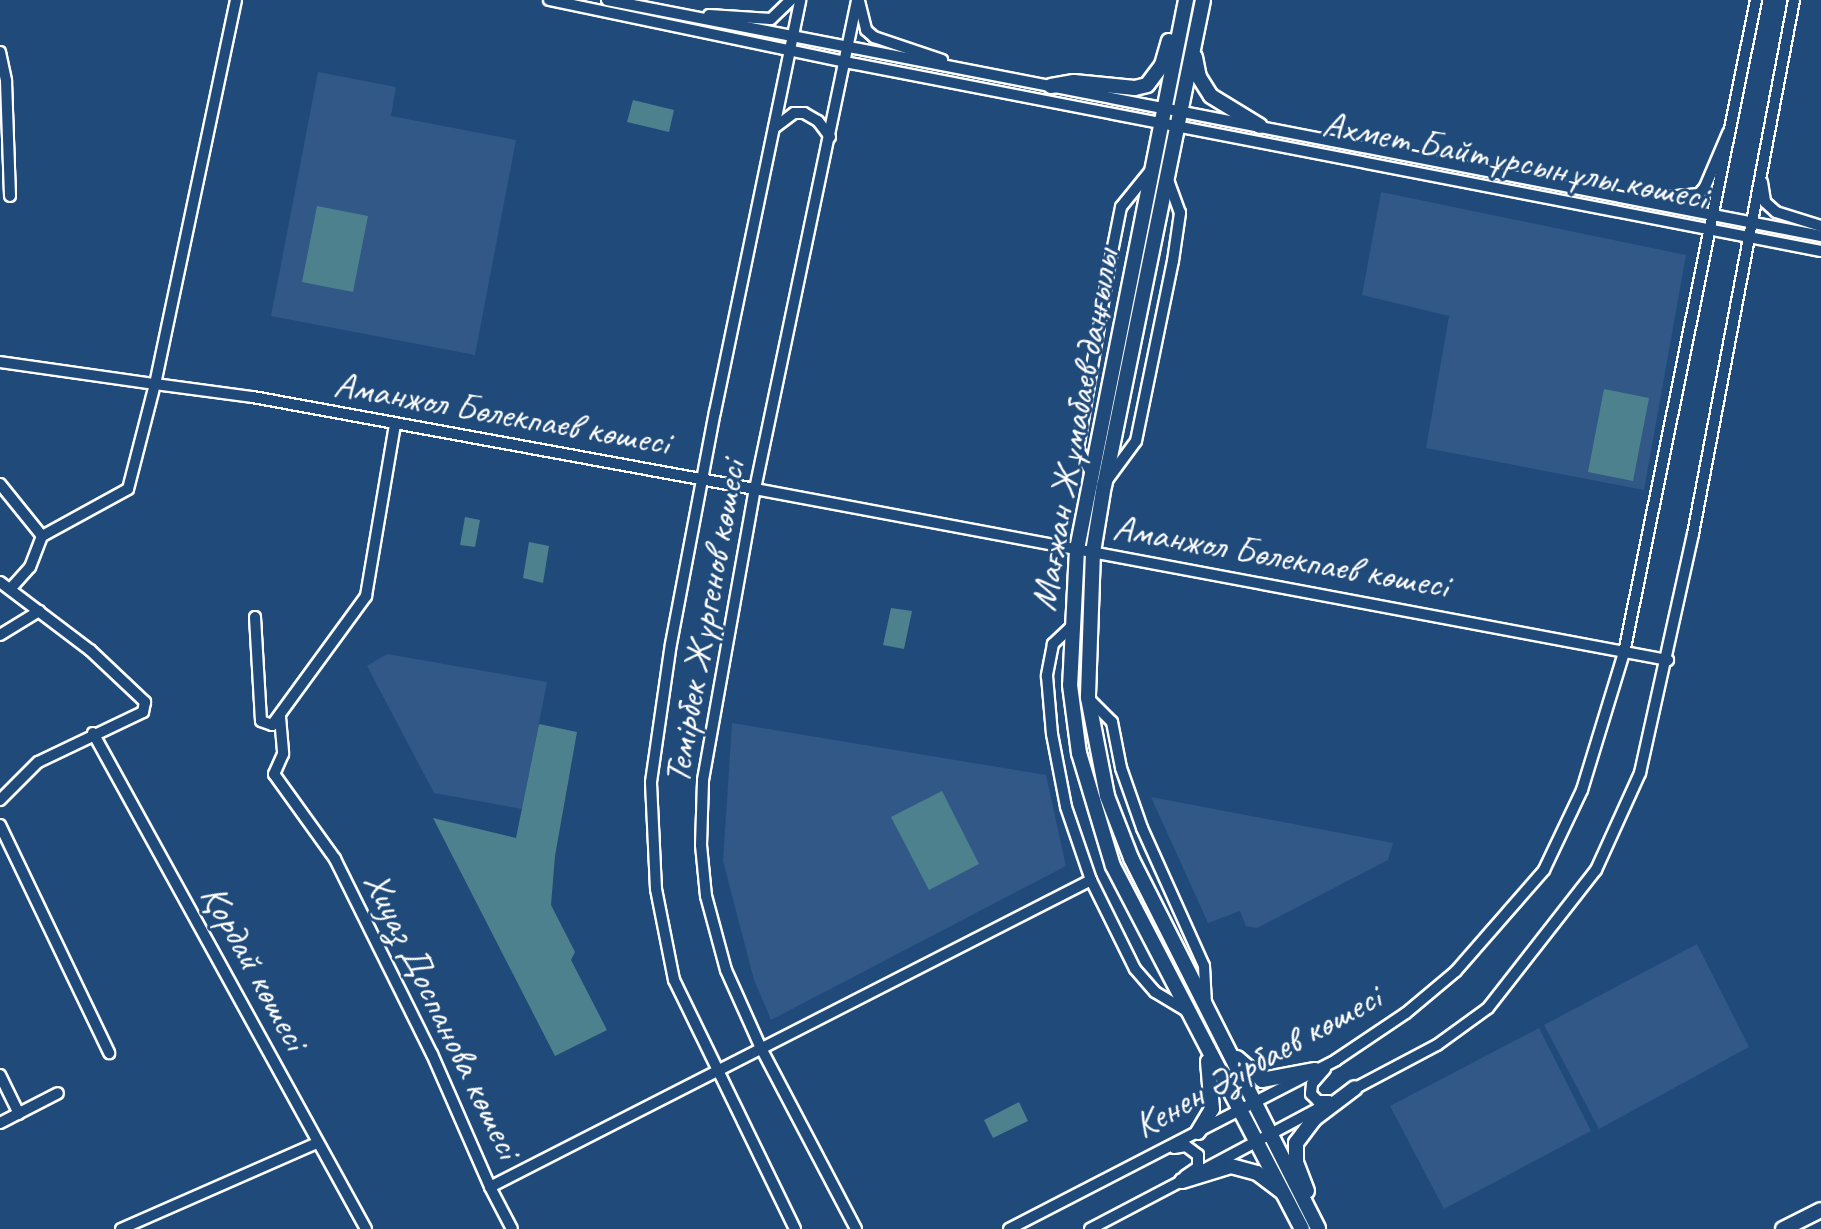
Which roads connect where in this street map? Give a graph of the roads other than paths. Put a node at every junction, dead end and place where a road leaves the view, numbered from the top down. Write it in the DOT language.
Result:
graph roads {
  1 [pos="236,0"];
  2 [pos="549,0"];
  3 [pos="607,0"];
  4 [pos="791,0"];
  5 [pos="800,0"];
  6 [pos="858,0"];
  7 [pos="1203,0"];
  8 [pos="1756,0"];
  9 [pos="1794,0"];
  10 [pos="1185,2"];
  11 [pos="679,14"];
  12 [pos="792,36"];
  13 [pos="848,46"];
  14 [pos="1193,48"];
  15 [pos="789,50"];
  16 [pos="0,52"];
  17 [pos="845,62"];
  18 [pos="962,69"];
  19 [pos="1051,86"];
  20 [pos="1163,114"];
  21 [pos="1180,117"];
  22 [pos="1260,126"];
  23 [pos="774,128"];
  24 [pos="1731,128"];
  25 [pos="830,137"];
  26 [pos="1153,169"];
  27 [pos="1167,177"];
  28 [pos="1761,177"];
  29 [pos="10,196"];
  30 [pos="1629,198"];
  31 [pos="1714,215"];
  32 [pos="1752,222"];
  33 [pos="1821,226"];
  34 [pos="1711,229"];
  35 [pos="1821,236"];
  36 [pos="1749,237"];
  37 [pos="1821,251"];
  38 [pos="0,362"];
  39 [pos="155,384"];
  40 [pos="395,425"];
  41 [pos="703,480"];
  42 [pos="1098,480"];
  43 [pos="0,484"];
  44 [pos="755,489"];
  45 [pos="42,536"];
  46 [pos="1077,549"];
  47 [pos="1093,552"];
  48 [pos="0,582"];
  49 [pos="10,589"];
  50 [pos="39,611"];
  51 [pos="255,617"];
  52 [pos="1071,627"];
  53 [pos="0,635"];
  54 [pos="1624,653"];
  55 [pos="1668,660"];
  56 [pos="1088,698"];
  57 [pos="280,717"];
  58 [pos="93,733"];
  59 [pos="0,800"];
  60 [pos="0,825"];
  61 [pos="1091,880"];
  62 [pos="1207,1008"];
  63 [pos="1189,1011"];
  64 [pos="1215,1024"];
  65 [pos="760,1046"];
  66 [pos="1207,1048"];
  67 [pos="109,1053"];
  68 [pos="1336,1060"];
  69 [pos="716,1069"];
  70 [pos="1315,1070"];
  71 [pos="0,1075"];
  72 [pos="1355,1088"];
  73 [pos="58,1093"];
  74 [pos="1336,1099"];
  75 [pos="1255,1103"];
  76 [pos="1238,1112"];
  77 [pos="19,1114"];
  78 [pos="0,1123"];
  79 [pos="1198,1132"];
  80 [pos="1269,1134"];
  81 [pos="1255,1142"];
  82 [pos="317,1143"];
  83 [pos="1148,1156"];
  84 [pos="1180,1182"];
  85 [pos="490,1187"];
  86 [pos="1282,1192"];
  87 [pos="1821,1210"];
  88 [pos="121,1229"];
  89 [pos="366,1229"];
  90 [pos="512,1229"];
  91 [pos="795,1229"];
  92 [pos="856,1229"];
  93 [pos="1009,1229"];
  94 [pos="1090,1229"];
  95 [pos="1302,1229"];
  96 [pos="1320,1229"];
  97 [pos="1783,1229"];
  1 -- 39 [label="street"];
  2 -- 15 [label="street"];
  3 -- 11 [label="street"];
  4 -- 11 [label="street"];
  5 -- 12 [label="street, Темірбек Жүргенов көшесі"];
  6 -- 13 [label="street, Темірбек Жүргенов көшесі"];
  6 -- 18 [label="street"];
  7 -- 14 [label="main road, Мағжан Жұмабаев даңғылы"];
  8 -- 24 [label="street, Кенен Әзірбаев көшесі"];
  9 -- 28 [label="street, Кенен Әзірбаев көшесі"];
  10 -- 19 [label="main road"];
  10 -- 20 [label="main road, Мағжан Жұмабаев даңғылы"];
  11 -- 12 [label="street"];
  12 -- 13 [label="street"];
  12 -- 15 [label="street, Темірбек Жүргенов көшесі"];
  13 -- 17 [label="street, Темірбек Жүргенов көшесі"];
  13 -- 18 [label="street"];
  14 -- 21 [label="main road, Мағжан Жұмабаев даңғылы"];
  14 -- 22 [label="main road"];
  15 -- 17 [label="street"];
  15 -- 23 [label="street, Темірбек Жүргенов көшесі"];
  16 -- 29 [label="street"];
  17 -- 20 [label="street"];
  17 -- 25 [label="street, Темірбек Жүргенов көшесі"];
  18 -- 19 [label="street"];
  19 -- 20 [label="street"];
  20 -- 21 [label="street"];
  20 -- 26 [label="main road, Мағжан Жұмабаев даңғылы"];
  21 -- 22 [label="street, Ахмет Байтұрсынұлы көшесі"];
  21 -- 27 [label="main road, Мағжан Жұмабаев даңғылы"];
  21 -- 34 [label="street, Ахмет Байтұрсынұлы көшесі"];
  22 -- 30 [label="street, Ахмет Байтұрсынұлы көшесі"];
  23 -- 25 [label="street"];
  23 -- 41 [label="street, Темірбек Жүргенов көшесі"];
  24 -- 30 [label="street"];
  24 -- 31 [label="street, Кенен Әзірбаев көшесі"];
  25 -- 44 [label="street, Темірбек Жүргенов көшесі"];
  26 -- 42 [label="main road, Мағжан Жұмабаев даңғылы"];
  26 -- 42 [label="street"];
  27 -- 42 [label="main road, Мағжан Жұмабаев даңғылы"];
  27 -- 42 [label="street"];
  28 -- 32 [label="street, Кенен Әзірбаев көшесі"];
  28 -- 33 [label="street"];
  30 -- 31 [label="street, Ахмет Байтұрсынұлы көшесі"];
  31 -- 32 [label="street, Ахмет Байтұрсынұлы көшесі"];
  31 -- 34 [label="street, Кенен Әзірбаев көшесі"];
  32 -- 35 [label="street, Ахмет Байтұрсынұлы көшесі"];
  32 -- 36 [label="street, Кенен Әзірбаев көшесі"];
  34 -- 36 [label="street, Ахмет Байтұрсынұлы көшесі"];
  34 -- 54 [label="street, Кенен Әзірбаев көшесі"];
  36 -- 37 [label="street, Ахмет Байтұрсынұлы көшесі"];
  36 -- 55 [label="street, Кенен Әзірбаев көшесі"];
  38 -- 39 [label="street, Аманжол Бөлекпаев көшесі"];
  39 -- 40 [label="street, Аманжол Бөлекпаев көшесі"];
  39 -- 45 [label="street"];
  40 -- 41 [label="street, Аманжол Бөлекпаев көшесі"];
  40 -- 57 [label="street"];
  41 -- 44 [label="street, Аманжол Бөлекпаев көшесі"];
  41 -- 69 [label="street, Темірбек Жүргенов көшесі"];
  42 -- 46 [label="main road, Мағжан Жұмабаев даңғылы"];
  42 -- 47 [label="main road, Мағжан Жұмабаев даңғылы"];
  43 -- 45 [label="street"];
  44 -- 46 [label="street, Аманжол Бөлекпаев көшесі"];
  44 -- 65 [label="street, Темірбек Жүргенов көшесі"];
  45 -- 49 [label="street"];
  46 -- 47 [label="street, Аманжол Бөлекпаев көшесі"];
  46 -- 52 [label="main road, Мағжан Жұмабаев даңғылы"];
  47 -- 54 [label="street, Аманжол Бөлекпаев көшесі"];
  47 -- 56 [label="main road, Мағжан Жұмабаев даңғылы"];
  48 -- 49 [label="street"];
  49 -- 50 [label="street"];
  50 -- 53 [label="street"];
  50 -- 58 [label="street"];
  51 -- 57 [label="street"];
  52 -- 61 [label="street"];
  52 -- 63 [label="main road, Мағжан Жұмабаев даңғылы"];
  54 -- 55 [label="street, Аманжол Бөлекпаев көшесі"];
  54 -- 68 [label="street, Кенен Әзірбаев көшесі"];
  55 -- 72 [label="street, Кенен Әзірбаев көшесі"];
  56 -- 62 [label="main road, Мағжан Жұмабаев даңғылы"];
  56 -- 62 [label="street"];
  57 -- 85 [label="street, Хиуаз Доспанова көшесі"];
  58 -- 59 [label="street"];
  58 -- 82 [label="street, Қордай көшесі"];
  60 -- 67 [label="street"];
  61 -- 63 [label="street"];
  61 -- 65 [label="street, Хиуаз Доспанова көшесі"];
  62 -- 64 [label="main road, Мағжан Жұмабаев даңғылы"];
  63 -- 66 [label="main road, Мағжан Жұмабаев даңғылы"];
  64 -- 70 [label="main road"];
  64 -- 75 [label="main road, Мағжан Жұмабаев даңғылы"];
  65 -- 69 [label="street, Хиуаз Доспанова көшесі"];
  65 -- 92 [label="street, Темірбек Жүргенов көшесі"];
  66 -- 76 [label="main road, Мағжан Жұмабаев даңғылы"];
  66 -- 79 [label="main road"];
  68 -- 70 [label="street, Кенен Әзірбаев көшесі"];
  68 -- 74 [label="street"];
  69 -- 85 [label="street, Хиуаз Доспанова көшесі"];
  69 -- 91 [label="street, Темірбек Жүргенов көшесі"];
  70 -- 75 [label="street, Кенен Әзірбаев көшесі"];
  71 -- 77 [label="street"];
  72 -- 74 [label="street, Кенен Әзірбаев көшесі"];
  72 -- 96 [label="main road"];
  73 -- 77 [label="street"];
  74 -- 80 [label="street, Кенен Әзірбаев көшесі"];
  75 -- 76 [label="street, Кенен Әзірбаев көшесі"];
  75 -- 80 [label="main road, Мағжан Жұмабаев даңғылы"];
  76 -- 79 [label="street, Кенен Әзірбаев көшесі"];
  76 -- 81 [label="main road, Мағжан Жұмабаев даңғылы"];
  77 -- 78 [label="street"];
  79 -- 83 [label="street, Кенен Әзірбаев көшесі"];
  80 -- 81 [label="street, Кенен Әзірбаев көшесі"];
  80 -- 96 [label="main road, Мағжан Жұмабаев даңғылы"];
  81 -- 84 [label="street, Кенен Әзірбаев көшесі"];
  81 -- 86 [label="main road, Мағжан Жұмабаев даңғылы"];
  82 -- 88 [label="street"];
  82 -- 89 [label="street, Қордай көшесі"];
  83 -- 84 [label="street"];
  83 -- 93 [label="street, Кенен Әзірбаев көшесі"];
  84 -- 86 [label="main road"];
  84 -- 94 [label="street, Кенен Әзірбаев көшесі"];
  85 -- 90 [label="street"];
  86 -- 95 [label="main road, Мағжан Жұмабаев даңғылы"];
  87 -- 97 [label="main road"];
}
